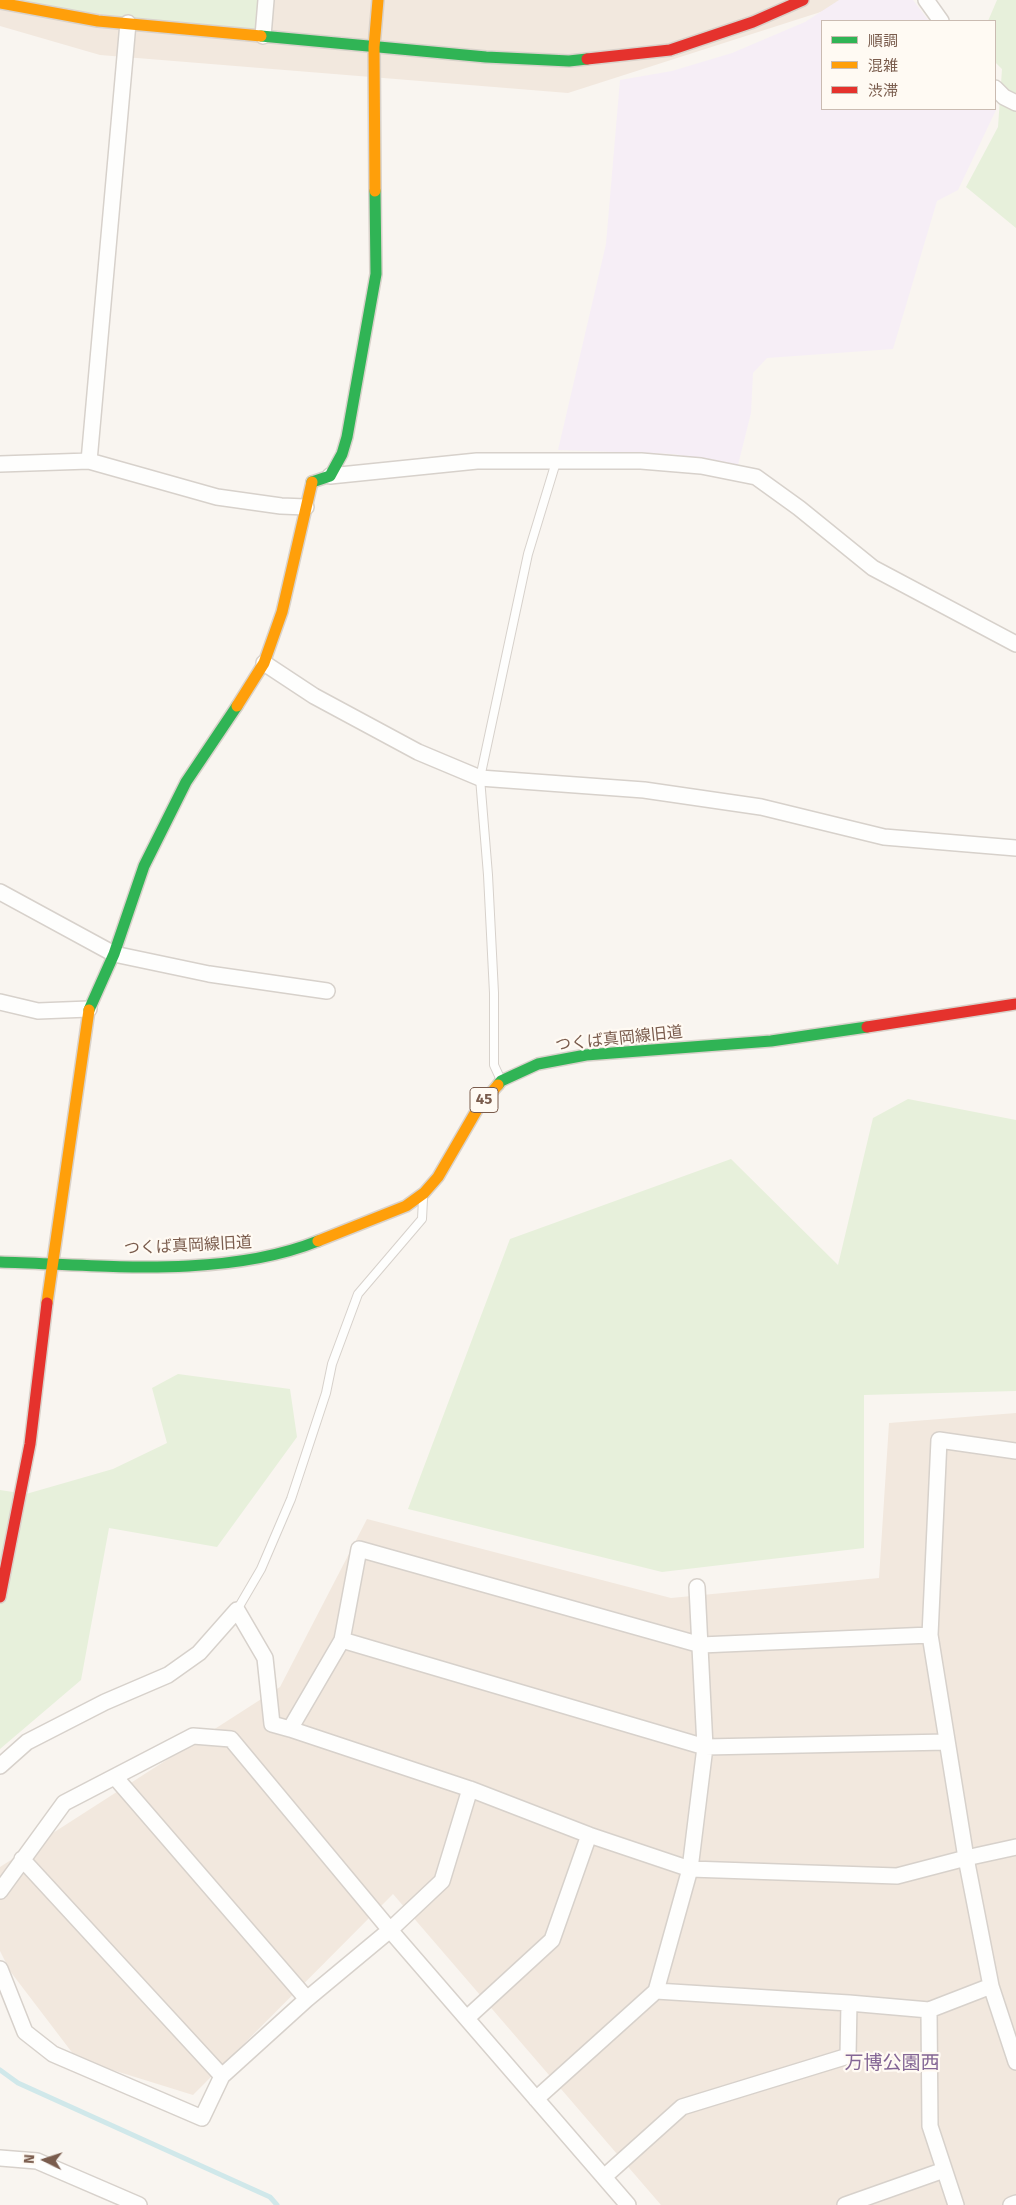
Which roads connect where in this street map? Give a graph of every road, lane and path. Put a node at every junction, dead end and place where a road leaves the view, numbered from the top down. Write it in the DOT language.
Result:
graph roads {
  1 [pos="266,0"];
  2 [pos="378,0"];
  3 [pos="803,0"];
  4 [pos="926,0"];
  5 [pos="0,3"];
  6 [pos="940,20"];
  7 [pos="128,24"];
  8 [pos="263,36"];
  9 [pos="374,47"];
  10 [pos="996,89"];
  11 [pos="1016,103"];
  12 [pos="88,461"];
  13 [pos="556,462"];
  14 [pos="0,464"];
  15 [pos="330,476"];
  16 [pos="306,507"];
  17 [pos="1016,644"];
  18 [pos="264,663"];
  19 [pos="480,778"];
  20 [pos="1016,848"];
  21 [pos="0,892"];
  22 [pos="114,954"];
  23 [pos="327,991"];
  24 [pos="0,1002"];
  25 [pos="1016,1004"];
  26 [pos="90,1009"];
  27 [pos="501,1081"];
  28 [pos="424,1193"];
  29 [pos="0,1262"];
  30 [pos="51,1264"];
  31 [pos="1016,1451"];
  32 [pos="697,1587"];
  33 [pos="0,1596"];
  34 [pos="237,1610"];
  35 [pos="930,1634"];
  36 [pos="342,1640"];
  37 [pos="701,1645"];
  38 [pos="290,1728"];
  39 [pos="948,1742"];
  40 [pos="705,1747"];
  41 [pos="0,1766"];
  42 [pos="115,1776"];
  43 [pos="470,1790"];
  44 [pos="589,1835"];
  45 [pos="1016,1847"];
  46 [pos="966,1858"];
  47 [pos="22,1859"];
  48 [pos="690,1869"];
  49 [pos="0,1891"];
  50 [pos="390,1930"];
  51 [pos="0,1969"];
  52 [pos="991,1986"];
  53 [pos="656,1991"];
  54 [pos="307,1999"];
  55 [pos="849,2003"];
  56 [pos="928,2010"];
  57 [pos="467,2018"];
  58 [pos="1016,2062"];
  59 [pos="222,2076"];
  60 [pos="536,2099"];
  61 [pos="0,2158"];
  62 [pos="944,2170"];
  63 [pos="604,2177"];
  64 [pos="1016,2203"];
  65 [pos="139,2205"];
  66 [pos="628,2205"];
  67 [pos="845,2205"];
  68 [pos="956,2205"];
  69 [pos="1011,2205"];
  1 -- 8 [label="street"];
  2 -- 9 [label="street"];
  3 -- 9 [label="street"];
  4 -- 6 [label="street"];
  5 -- 7 [label="street"];
  7 -- 8 [label="street"];
  7 -- 12 [label="street"];
  8 -- 9 [label="street"];
  9 -- 15 [label="street"];
  10 -- 11 [label="street"];
  12 -- 14 [label="street"];
  12 -- 16 [label="street"];
  13 -- 15 [label="street"];
  13 -- 17 [label="street"];
  13 -- 19 [label="lane"];
  15 -- 16 [label="street"];
  16 -- 18 [label="street"];
  18 -- 19 [label="street"];
  18 -- 22 [label="street"];
  19 -- 20 [label="street"];
  19 -- 27 [label="lane"];
  21 -- 22 [label="street"];
  22 -- 23 [label="street"];
  22 -- 26 [label="street"];
  24 -- 26 [label="street"];
  25 -- 27 [label="street, つくば真岡線旧道 / 45"];
  26 -- 30 [label="street"];
  27 -- 28 [label="street, つくば真岡線旧道 / 45"];
  28 -- 30 [label="street, つくば真岡線旧道 / 45"];
  28 -- 34 [label="lane"];
  29 -- 30 [label="street, つくば真岡線旧道 / 45"];
  30 -- 33 [label="street"];
  31 -- 35 [label="street"];
  32 -- 37 [label="street"];
  34 -- 38 [label="street"];
  34 -- 41 [label="street"];
  35 -- 37 [label="street"];
  35 -- 39 [label="street"];
  36 -- 37 [label="street"];
  36 -- 38 [label="street"];
  36 -- 40 [label="street"];
  37 -- 40 [label="street"];
  38 -- 43 [label="street"];
  39 -- 40 [label="street"];
  39 -- 46 [label="street"];
  40 -- 48 [label="street"];
  42 -- 47 [label="street"];
  42 -- 50 [label="street"];
  42 -- 54 [label="street"];
  43 -- 44 [label="street"];
  43 -- 50 [label="street"];
  44 -- 48 [label="street"];
  44 -- 57 [label="street"];
  45 -- 46 [label="street"];
  46 -- 48 [label="street"];
  46 -- 52 [label="street"];
  47 -- 49 [label="street"];
  47 -- 59 [label="street"];
  48 -- 53 [label="street"];
  50 -- 54 [label="street"];
  50 -- 57 [label="street"];
  51 -- 59 [label="street"];
  52 -- 56 [label="street"];
  52 -- 58 [label="street"];
  53 -- 55 [label="street"];
  53 -- 60 [label="street"];
  54 -- 59 [label="street"];
  55 -- 56 [label="street"];
  55 -- 63 [label="street"];
  56 -- 62 [label="street"];
  57 -- 60 [label="street"];
  60 -- 63 [label="street"];
  61 -- 65 [label="street"];
  62 -- 67 [label="street"];
  62 -- 68 [label="street"];
  63 -- 66 [label="street"];
  64 -- 69 [label="street"];
}
